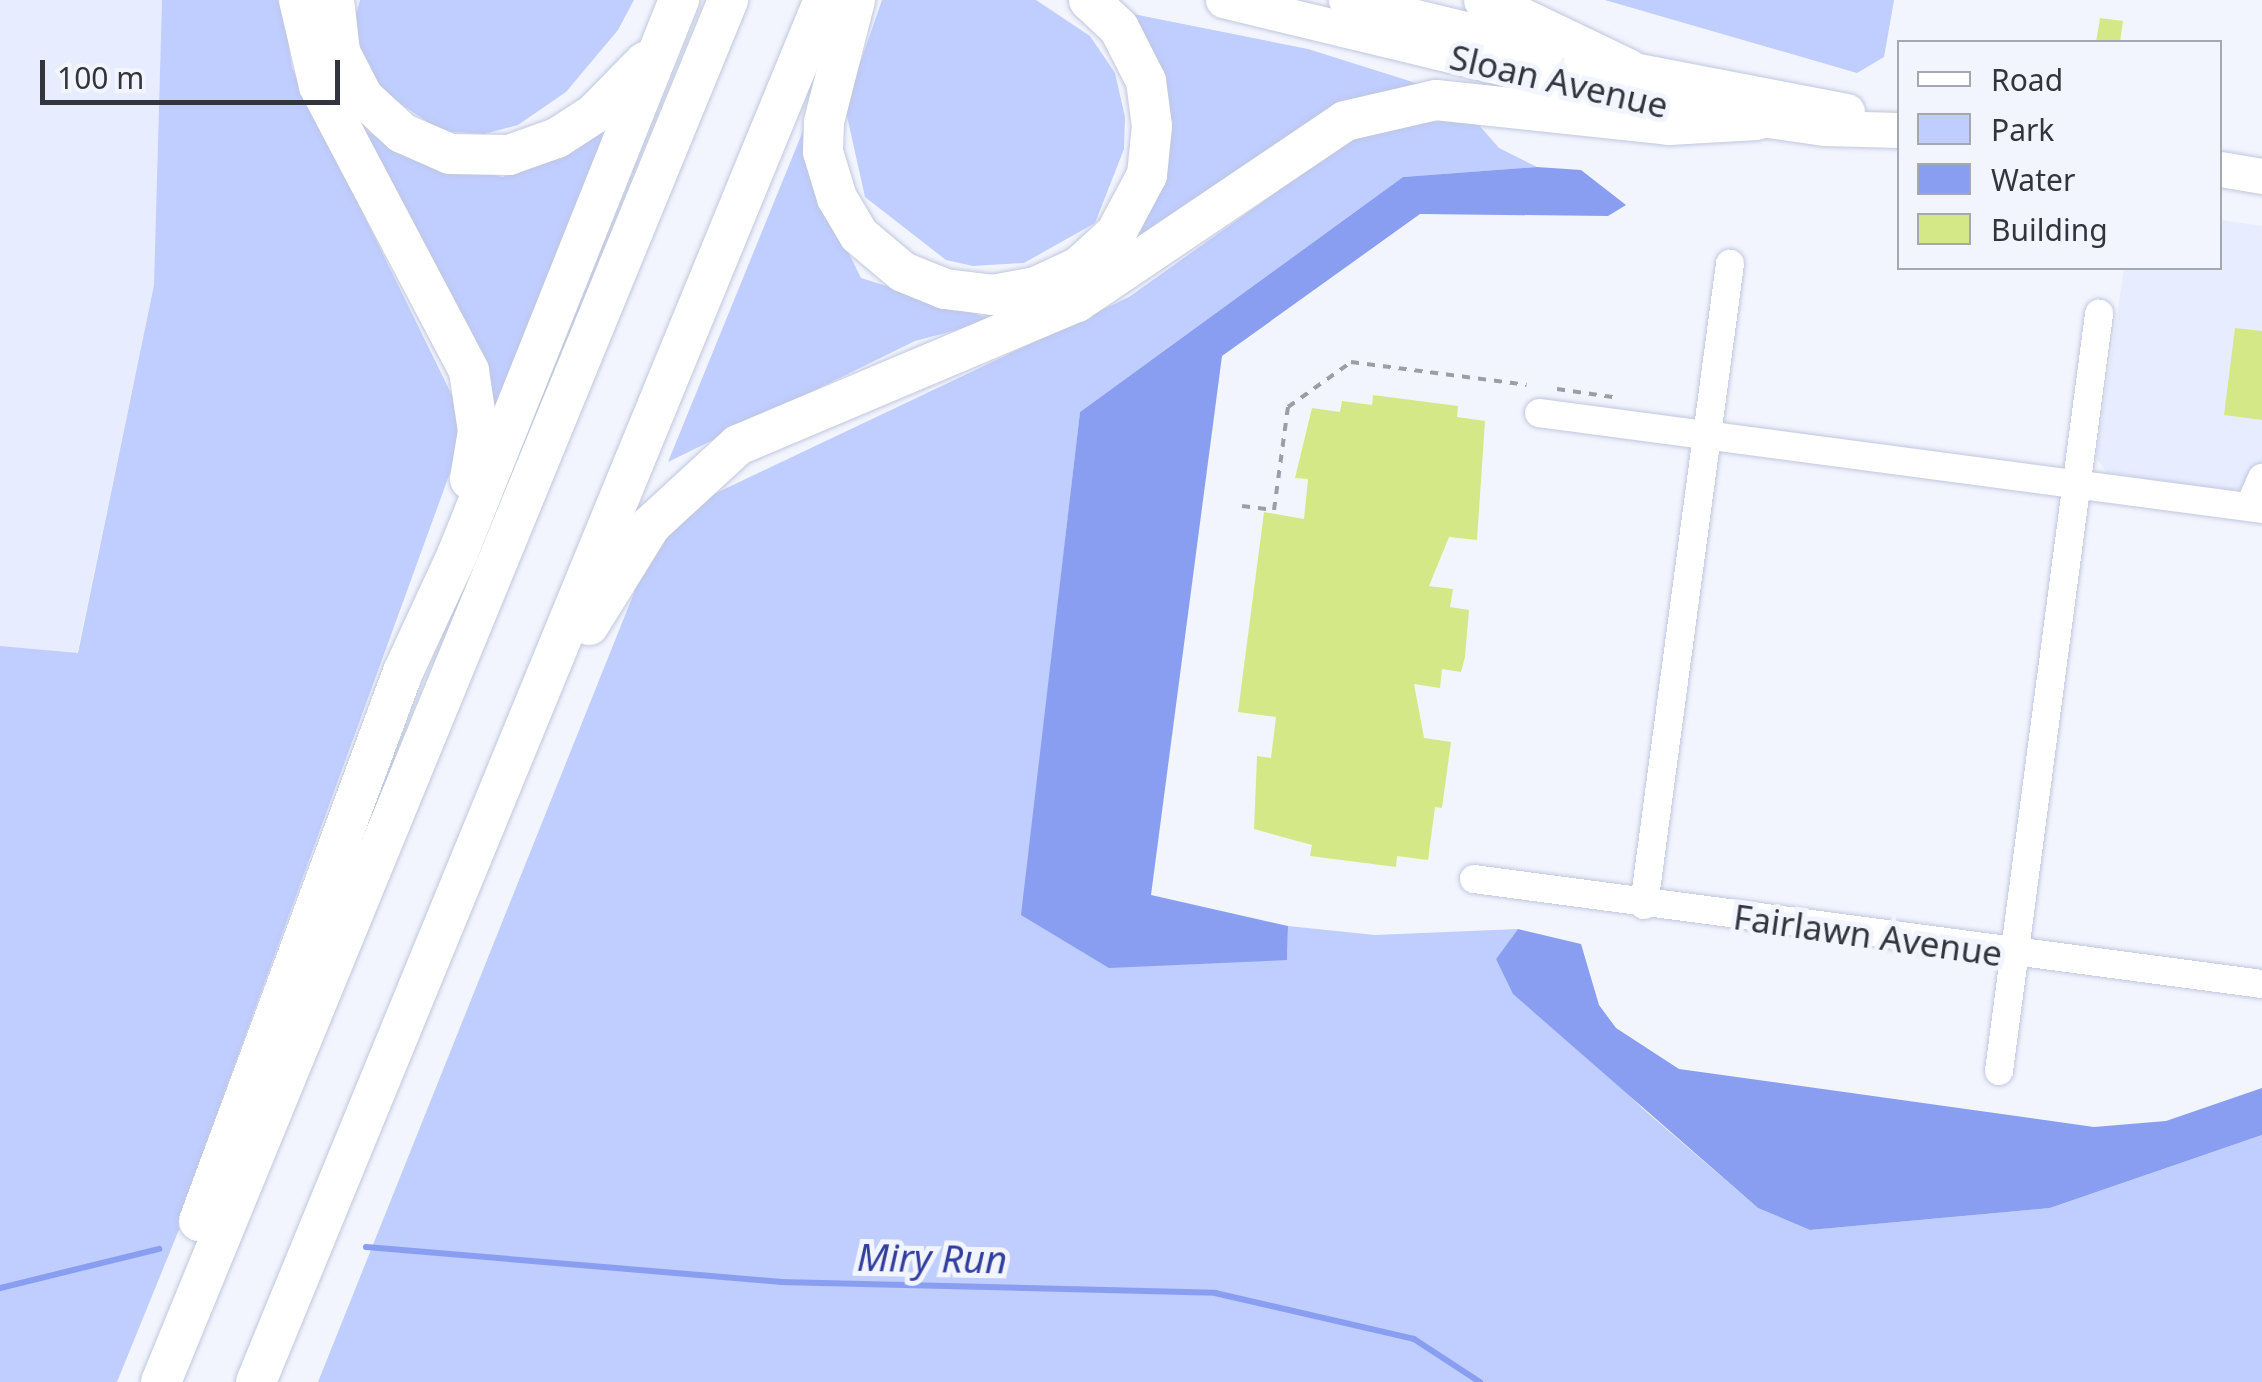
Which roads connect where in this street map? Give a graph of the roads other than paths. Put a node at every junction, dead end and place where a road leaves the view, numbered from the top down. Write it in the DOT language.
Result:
graph roads {
  1 [pos="299,0"];
  2 [pos="334,0"];
  3 [pos="679,0"];
  4 [pos="728,0"];
  5 [pos="824,0"];
  6 [pos="855,0"];
  7 [pos="1090,0"];
  8 [pos="1223,0"];
  9 [pos="1346,0"];
  10 [pos="1484,0"];
  11 [pos="658,48"];
  12 [pos="1628,70"];
  13 [pos="1757,120"];
  14 [pos="1897,126"];
  15 [pos="1897,127"];
  16 [pos="2222,169"];
  17 [pos="2262,176"];
  18 [pos="1730,264"];
  19 [pos="2099,314"];
  20 [pos="1538,413"];
  21 [pos="1707,436"];
  22 [pos="2262,478"];
  23 [pos="2076,486"];
  24 [pos="2256,508"];
  25 [pos="423,624"];
  26 [pos="549,669"];
  27 [pos="1474,879"];
  28 [pos="1644,905"];
  29 [pos="2014,954"];
  30 [pos="2262,984"];
  31 [pos="1999,1071"];
  32 [pos="149,1382"];
  33 [pos="161,1382"];
  34 [pos="256,1382"];
  1 -- 25 [label="highway"];
  2 -- 11 [label="highway"];
  3 -- 11 [label="highway"];
  4 -- 33 [label="highway"];
  5 -- 26 [label="highway"];
  6 -- 7 [label="highway"];
  8 -- 13 [label="main road, Sloan Avenue"];
  9 -- 12 [label="main road, Sloan Avenue"];
  10 -- 12 [label="highway"];
  11 -- 25 [label="highway"];
  12 -- 14 [label="main road, Sloan Avenue"];
  13 -- 15 [label="main road, Sloan Avenue"];
  13 -- 26 [label="highway"];
  16 -- 17 [label="main road"];
  18 -- 21 [label="street"];
  19 -- 23 [label="street"];
  20 -- 21 [label="street"];
  21 -- 23 [label="street"];
  21 -- 28 [label="street"];
  22 -- 24 [label="street"];
  23 -- 24 [label="street"];
  23 -- 29 [label="street"];
  25 -- 32 [label="highway"];
  26 -- 34 [label="highway"];
  27 -- 28 [label="street, Fairlawn Avenue"];
  28 -- 29 [label="street, Fairlawn Avenue"];
  29 -- 30 [label="street, Fairlawn Avenue"];
  29 -- 31 [label="street"];
}
